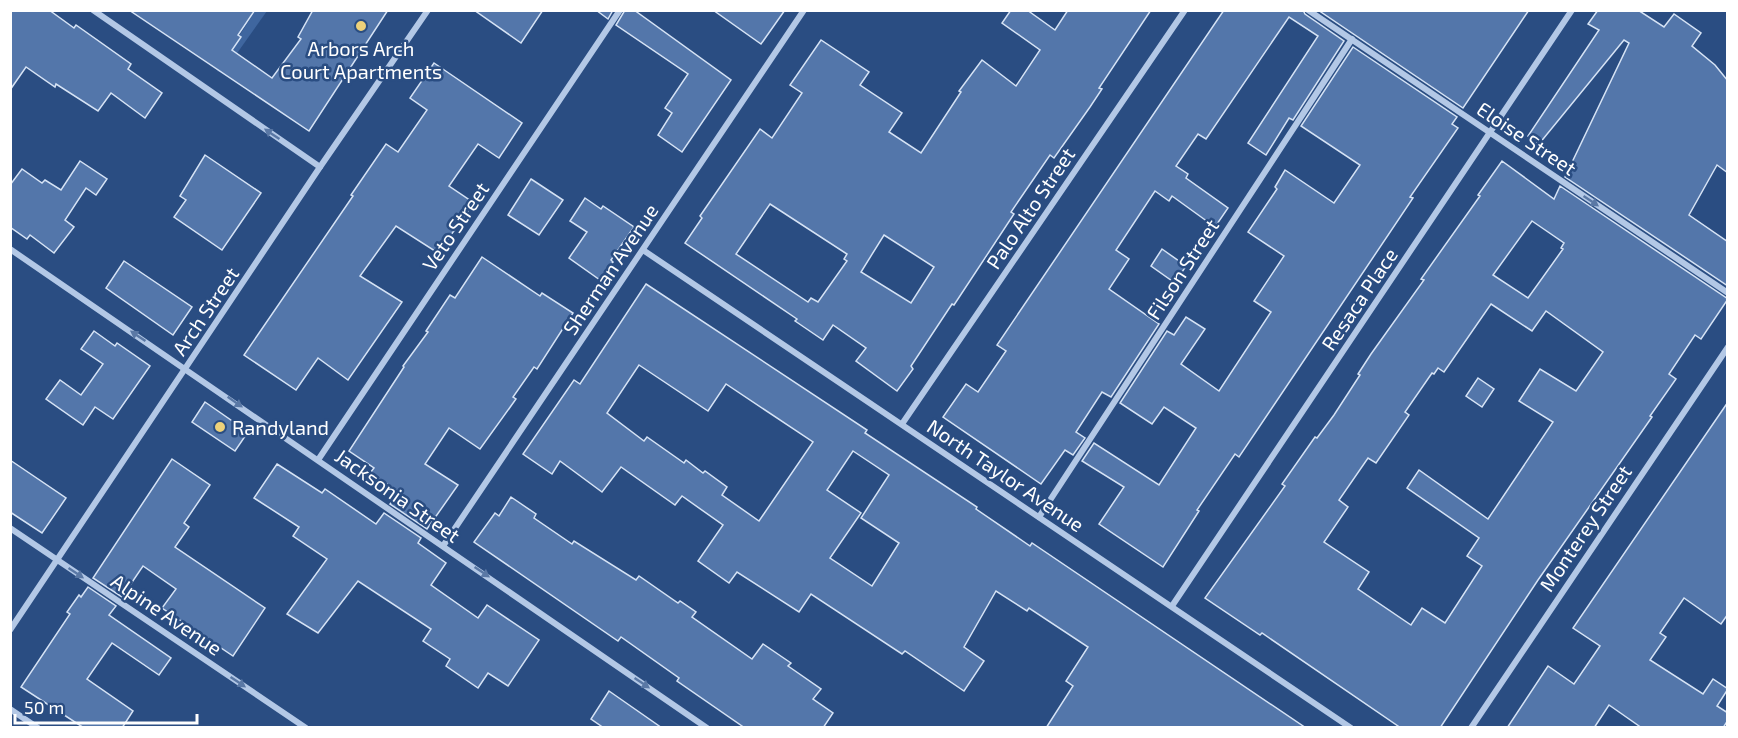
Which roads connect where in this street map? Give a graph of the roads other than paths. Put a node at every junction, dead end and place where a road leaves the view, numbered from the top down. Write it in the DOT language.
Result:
graph roads {
  1 [pos="93,10"];
  2 [pos="428,10"];
  3 [pos="620,10"];
  4 [pos="804,10"];
  5 [pos="1185,10"];
  6 [pos="1308,10"];
  7 [pos="1572,10"];
  8 [pos="1352,39"];
  9 [pos="1490,133"];
  10 [pos="320,167"];
  11 [pos="10,249"];
  12 [pos="643,249"];
  13 [pos="1728,293"];
  14 [pos="1728,347"];
  15 [pos="186,369"];
  16 [pos="902,424"];
  17 [pos="318,460"];
  18 [pos="1039,517"];
  19 [pos="10,528"];
  20 [pos="443,546"];
  21 [pos="58,560"];
  22 [pos="1172,606"];
  23 [pos="10,630"];
  24 [pos="10,709"];
  25 [pos="38,728"];
  26 [pos="306,728"];
  27 [pos="707,728"];
  28 [pos="1351,728"];
  29 [pos="1471,728"];
  10 -- 1 [label="street, one-way"];
  2 -- 10 [label="street, Arch Street"];
  3 -- 17 [label="street, Veto Street"];
  4 -- 12 [label="street, Sherman Avenue"];
  5 -- 16 [label="street, Palo Alto Street"];
  6 -- 8 [label="street, Eloise Street"];
  7 -- 9 [label="street, Resaca Place"];
  8 -- 9 [label="street, Eloise Street"];
  8 -- 18 [label="street, Filson Street"];
  9 -- 13 [label="street, Eloise Street, one-way"];
  9 -- 22 [label="street, Resaca Place"];
  10 -- 15 [label="street, Arch Street"];
  15 -- 11 [label="street, Jacksonia Street, one-way"];
  12 -- 16 [label="street, North Taylor Avenue"];
  12 -- 20 [label="street, Sherman Avenue"];
  14 -- 29 [label="street, Monterey Street"];
  15 -- 17 [label="street, Jacksonia Street, one-way"];
  15 -- 21 [label="street, Arch Street"];
  16 -- 18 [label="street, North Taylor Avenue"];
  17 -- 20 [label="street, Jacksonia Street"];
  18 -- 22 [label="street, North Taylor Avenue"];
  19 -- 21 [label="street, Alpine Avenue"];
  20 -- 27 [label="street, Jacksonia Street, one-way"];
  21 -- 23 [label="street, Arch Street"];
  21 -- 26 [label="street, Alpine Avenue, one-way"];
  22 -- 28 [label="street, North Taylor Avenue"];
  24 -- 25 [label="street"];
}
